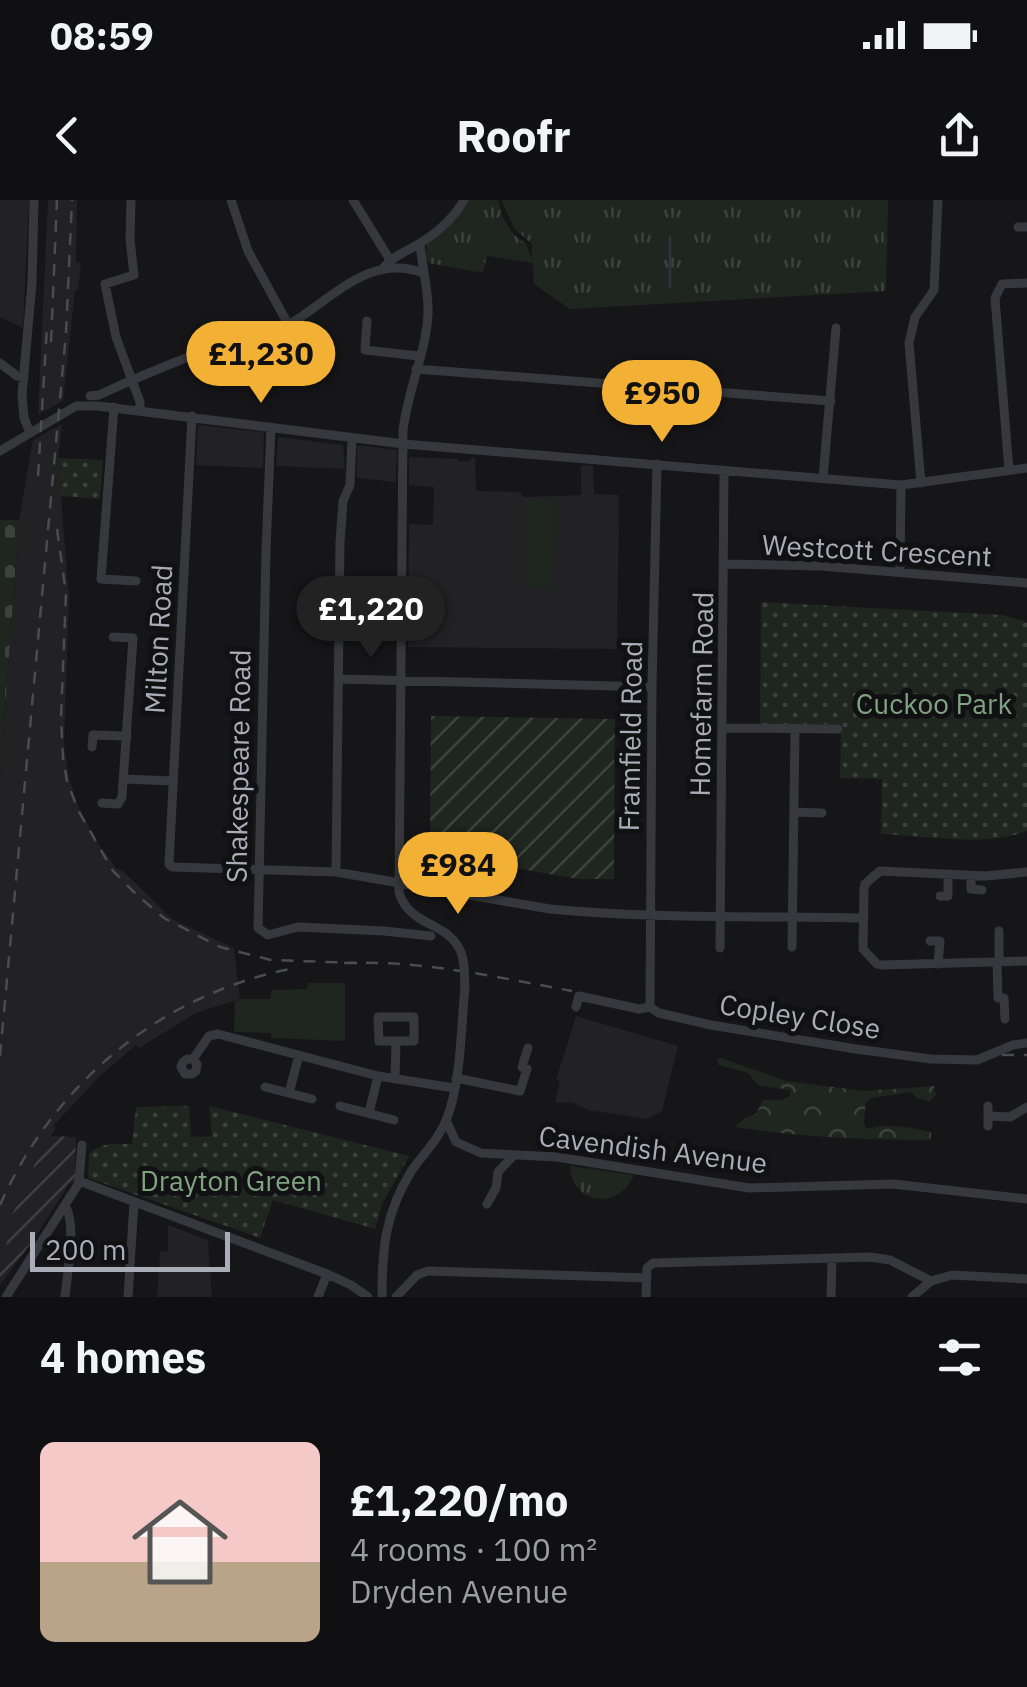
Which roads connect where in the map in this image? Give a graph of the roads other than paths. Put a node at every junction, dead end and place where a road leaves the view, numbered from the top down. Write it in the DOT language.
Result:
graph roads {
  1 [pos="34,200"];
  2 [pos="131,200"];
  3 [pos="231,200"];
  4 [pos="353,200"];
  5 [pos="464,200"];
  6 [pos="938,200"];
  7 [pos="420,244"];
  8 [pos="386,264"];
  9 [pos="422,273"];
  10 [pos="1027,283"];
  11 [pos="367,321"];
  12 [pos="288,324"];
  13 [pos="836,328"];
  14 [pos="420,356"];
  15 [pos="0,363"];
  16 [pos="416,368"];
  17 [pos="24,378"];
  18 [pos="131,380"];
  19 [pos="90,396"];
  20 [pos="830,401"];
  21 [pos="114,407"];
  22 [pos="140,410"];
  23 [pos="192,416"];
  24 [pos="271,426"];
  25 [pos="30,433"];
  26 [pos="352,438"];
  27 [pos="404,444"];
  28 [pos="0,451"];
  29 [pos="657,464"];
  30 [pos="1027,468"];
  31 [pos="1009,470"];
  32 [pos="724,472"];
  33 [pos="823,478"];
  34 [pos="920,484"];
  35 [pos="901,486"];
  36 [pos="725,564"];
  37 [pos="900,572"];
  38 [pos="136,581"];
  39 [pos="1027,583"];
  40 [pos="114,637"];
  41 [pos="339,680"];
  42 [pos="401,682"];
  43 [pos="652,687"];
  44 [pos="722,728"];
  45 [pos="795,729"];
  46 [pos="838,729"];
  47 [pos="127,736"];
  48 [pos="92,747"];
  49 [pos="124,778"];
  50 [pos="173,781"];
  51 [pos="102,803"];
  52 [pos="794,812"];
  53 [pos="822,813"];
  54 [pos="258,871"];
  55 [pos="336,872"];
  56 [pos="1027,872"];
  57 [pos="948,874"];
  58 [pos="971,876"];
  59 [pos="398,883"];
  60 [pos="982,890"];
  61 [pos="940,896"];
  62 [pos="651,914"];
  63 [pos="720,917"];
  64 [pos="793,918"];
  65 [pos="864,918"];
  66 [pos="998,931"];
  67 [pos="431,936"];
  68 [pos="930,941"];
  69 [pos="792,947"];
  70 [pos="720,948"];
  71 [pos="1027,960"];
  72 [pos="998,961"];
  73 [pos="938,964"];
  74 [pos="576,1007"];
  75 [pos="650,1008"];
  76 [pos="1005,1019"];
  77 [pos="396,1042"];
  78 [pos="1027,1043"];
  79 [pos="528,1048"];
  80 [pos="299,1055"];
  81 [pos="193,1059"];
  82 [pos="378,1076"];
  83 [pos="395,1079"];
  84 [pos="455,1083"];
  85 [pos="264,1086"];
  86 [pos="290,1093"];
  87 [pos="312,1099"];
  88 [pos="340,1106"];
  89 [pos="1027,1106"];
  90 [pos="369,1114"];
  91 [pos="988,1116"];
  92 [pos="394,1120"];
  93 [pos="446,1120"];
  94 [pos="456,1142"];
  95 [pos="82,1145"];
  96 [pos="432,1145"];
  97 [pos="481,1153"];
  98 [pos="514,1156"];
  99 [pos="498,1172"];
  100 [pos="79,1181"];
  101 [pos="1027,1199"];
  102 [pos="134,1203"];
  103 [pos="487,1204"];
  104 [pos="65,1206"];
  105 [pos="832,1258"];
  106 [pos="327,1274"];
  107 [pos="647,1278"];
  108 [pos="1027,1279"];
  109 [pos="931,1281"];
  110 [pos="6,1297"];
  111 [pos="66,1297"];
  112 [pos="128,1297"];
  113 [pos="318,1297"];
  114 [pos="368,1297"];
  115 [pos="382,1297"];
  116 [pos="396,1297"];
  117 [pos="646,1297"];
  118 [pos="831,1297"];
  119 [pos="912,1297"];
  1 -- 17 [label="street"];
  2 -- 18 [label="street"];
  3 -- 12 [label="street"];
  4 -- 8 [label="street"];
  5 -- 7 [label="street"];
  6 -- 34 [label="street"];
  7 -- 8 [label="street"];
  7 -- 9 [label="street"];
  8 -- 9 [label="street"];
  8 -- 12 [label="street"];
  9 -- 14 [label="street"];
  10 -- 31 [label="street"];
  11 -- 14 [label="street"];
  12 -- 18 [label="street"];
  13 -- 20 [label="street"];
  14 -- 16 [label="street"];
  15 -- 17 [label="street"];
  16 -- 20 [label="street"];
  16 -- 27 [label="street"];
  17 -- 25 [label="street"];
  18 -- 19 [label="street"];
  18 -- 22 [label="street"];
  20 -- 33 [label="street"];
  21 -- 22 [label="street"];
  21 -- 25 [label="street"];
  21 -- 38 [label="street"];
  22 -- 23 [label="street"];
  23 -- 24 [label="street"];
  23 -- 50 [label="street, Milton Road"];
  24 -- 26 [label="street"];
  24 -- 54 [label="street, Shakespeare Road"];
  25 -- 28 [label="street"];
  26 -- 27 [label="street"];
  26 -- 41 [label="street"];
  27 -- 29 [label="street"];
  27 -- 42 [label="street"];
  29 -- 32 [label="street"];
  29 -- 43 [label="street, Framfield Road"];
  30 -- 31 [label="street"];
  31 -- 34 [label="street"];
  32 -- 33 [label="street"];
  32 -- 36 [label="street, Homefarm Road"];
  33 -- 35 [label="street"];
  34 -- 35 [label="street"];
  35 -- 37 [label="street"];
  36 -- 37 [label="street, Westcott Crescent"];
  36 -- 44 [label="street, Homefarm Road"];
  37 -- 39 [label="street, Westcott Crescent"];
  40 -- 47 [label="street"];
  41 -- 42 [label="street"];
  41 -- 55 [label="street"];
  42 -- 43 [label="street"];
  42 -- 59 [label="street"];
  43 -- 62 [label="street, Framfield Road"];
  44 -- 45 [label="street"];
  44 -- 63 [label="street, Homefarm Road"];
  45 -- 46 [label="street"];
  45 -- 52 [label="street"];
  47 -- 48 [label="street"];
  47 -- 49 [label="street"];
  49 -- 50 [label="street"];
  49 -- 51 [label="street"];
  50 -- 54 [label="street, Milton Road"];
  52 -- 53 [label="street"];
  52 -- 64 [label="street"];
  54 -- 55 [label="street"];
  54 -- 67 [label="street, Shakespeare Road"];
  55 -- 59 [label="street"];
  56 -- 58 [label="street"];
  57 -- 58 [label="street"];
  57 -- 61 [label="street"];
  57 -- 65 [label="street"];
  58 -- 60 [label="street"];
  59 -- 62 [label="street"];
  59 -- 84 [label="street, bridge"];
  62 -- 63 [label="street"];
  62 -- 75 [label="street, Framfield Road"];
  63 -- 64 [label="street"];
  63 -- 70 [label="street, Homefarm Road"];
  64 -- 65 [label="street"];
  64 -- 69 [label="street"];
  65 -- 73 [label="street"];
  66 -- 72 [label="street"];
  68 -- 73 [label="street"];
  71 -- 72 [label="street"];
  72 -- 73 [label="street"];
  72 -- 76 [label="street"];
  74 -- 75 [label="street, Copley Close"];
  75 -- 78 [label="street, Copley Close"];
  77 -- 77 [label="street"];
  77 -- 83 [label="street"];
  79 -- 84 [label="street"];
  80 -- 81 [label="street"];
  80 -- 82 [label="street"];
  80 -- 86 [label="street"];
  82 -- 83 [label="street"];
  82 -- 90 [label="street"];
  83 -- 84 [label="street"];
  84 -- 93 [label="street"];
  85 -- 86 [label="street"];
  86 -- 87 [label="street"];
  88 -- 90 [label="street"];
  89 -- 91 [label="street"];
  90 -- 92 [label="street"];
  93 -- 94 [label="street"];
  93 -- 96 [label="street"];
  94 -- 96 [label="street"];
  94 -- 97 [label="street, Cavendish Avenue"];
  95 -- 100 [label="street"];
  96 -- 115 [label="street"];
  97 -- 98 [label="street, Cavendish Avenue"];
  97 -- 99 [label="street"];
  98 -- 99 [label="street"];
  98 -- 101 [label="street, Cavendish Avenue"];
  99 -- 103 [label="street"];
  100 -- 102 [label="street"];
  100 -- 104 [label="street"];
  102 -- 106 [label="street"];
  102 -- 112 [label="street"];
  104 -- 110 [label="street"];
  104 -- 111 [label="street"];
  105 -- 107 [label="street"];
  105 -- 109 [label="street"];
  105 -- 118 [label="street"];
  106 -- 113 [label="street"];
  106 -- 114 [label="street"];
  107 -- 116 [label="street"];
  107 -- 117 [label="street"];
  108 -- 109 [label="street"];
  109 -- 119 [label="street"];
}
